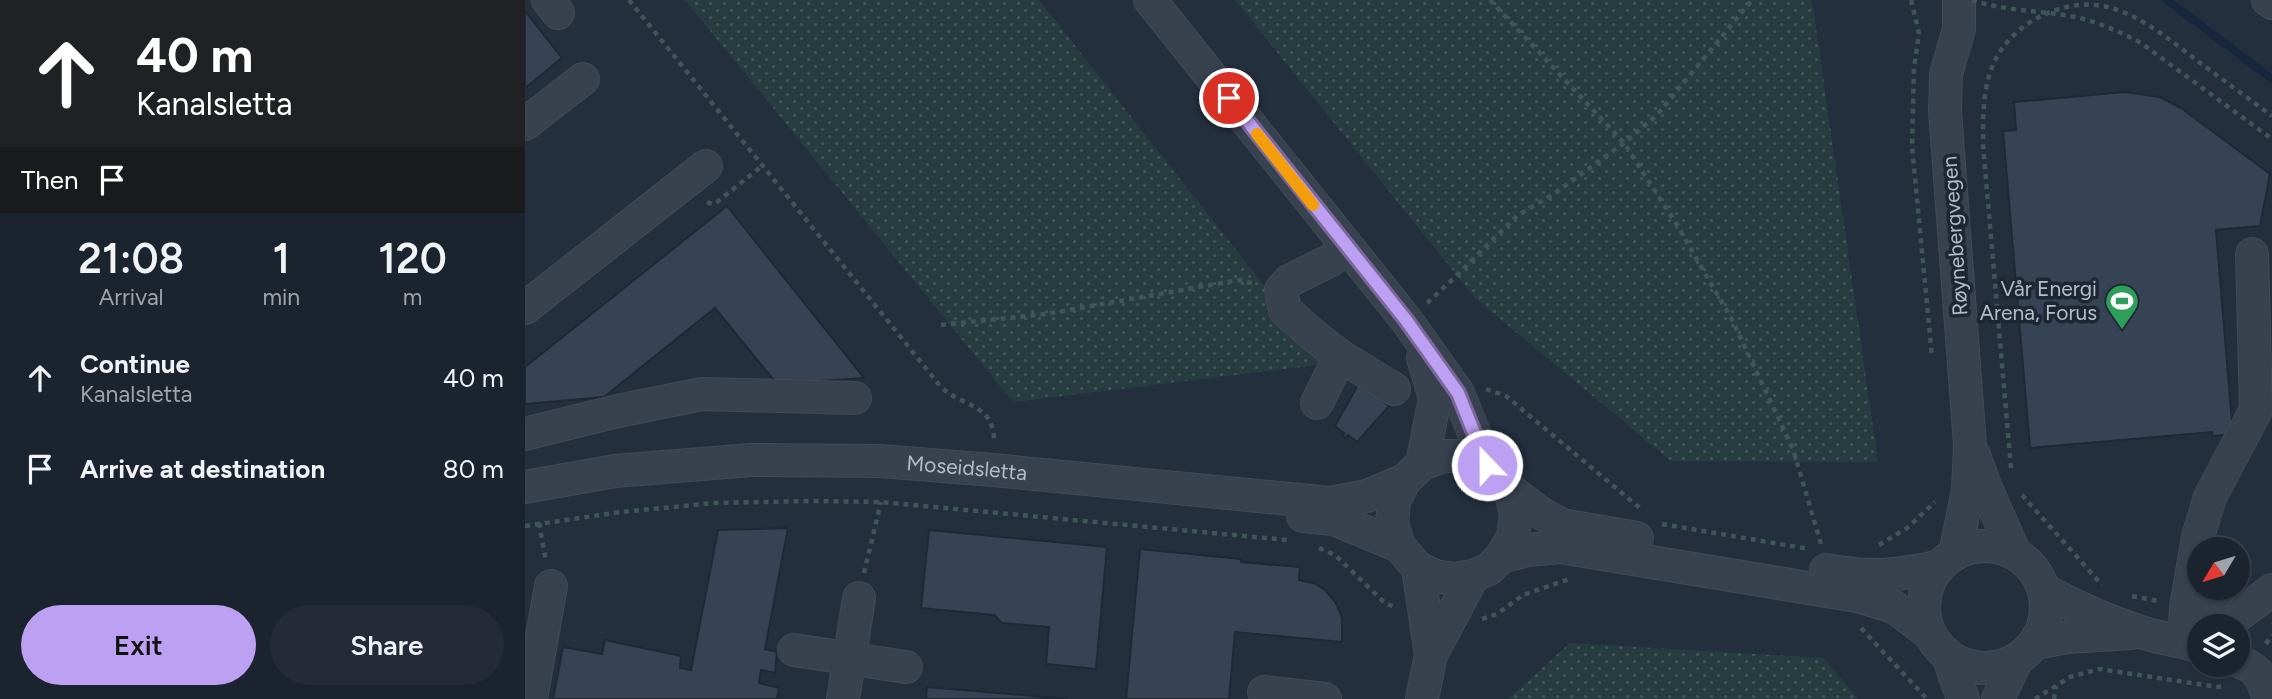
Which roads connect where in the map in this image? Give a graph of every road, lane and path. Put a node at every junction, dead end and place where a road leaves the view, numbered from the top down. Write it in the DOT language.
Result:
graph roads {
  1 [pos="629,0"];
  2 [pos="1150,0"];
  3 [pos="1490,0"];
  4 [pos="1752,0"];
  5 [pos="1911,0"];
  6 [pos="1972,0"];
  7 [pos="1984,0"];
  8 [pos="1959,14"];
  9 [pos="583,79"];
  10 [pos="2272,116"];
  11 [pos="525,124"];
  12 [pos="2272,139"];
  13 [pos="1624,143"];
  14 [pos="706,166"];
  15 [pos="1347,247"];
  16 [pos="2252,254"];
  17 [pos="1281,290"];
  18 [pos="525,308"];
  19 [pos="941,325"];
  20 [pos="1412,328"];
  21 [pos="1340,356"];
  22 [pos="1933,368"];
  23 [pos="1394,389"];
  24 [pos="1476,389"];
  25 [pos="855,398"];
  26 [pos="1317,403"];
  27 [pos="525,434"];
  28 [pos="1970,445"];
  29 [pos="993,452"];
  30 [pos="1487,465"];
  31 [pos="2012,471"];
  32 [pos="1414,472"];
  33 [pos="525,487"];
  34 [pos="1510,491"];
  35 [pos="2021,494"];
  36 [pos="1936,501"];
  37 [pos="881,502"];
  38 [pos="532,515"];
  39 [pos="1649,515"];
  40 [pos="1658,523"];
  41 [pos="525,526"];
  42 [pos="1287,540"];
  43 [pos="1878,545"];
  44 [pos="1312,546"];
  45 [pos="1810,549"];
  46 [pos="1823,552"];
  47 [pos="2015,554"];
  48 [pos="1409,557"];
  49 [pos="1501,557"];
  50 [pos="1947,560"];
  51 [pos="1473,576"];
  52 [pos="1579,576"];
  53 [pos="551,586"];
  54 [pos="2044,590"];
  55 [pos="2272,590"];
  56 [pos="2107,591"];
  57 [pos="2120,593"];
  58 [pos="859,598"];
  59 [pos="2186,607"];
  60 [pos="1407,613"];
  61 [pos="2187,614"];
  62 [pos="1474,621"];
  63 [pos="1851,623"];
  64 [pos="2142,633"];
  65 [pos="2187,643"];
  66 [pos="1939,645"];
  67 [pos="795,650"];
  68 [pos="2026,651"];
  69 [pos="1431,655"];
  70 [pos="851,657"];
  71 [pos="2250,666"];
  72 [pos="906,667"];
  73 [pos="2056,685"];
  74 [pos="2218,687"];
  75 [pos="1264,692"];
  76 [pos="531,699"];
  77 [pos="843,699"];
  78 [pos="1325,699"];
  79 [pos="1422,699"];
  80 [pos="1927,699"];
  81 [pos="1963,699"];
  82 [pos="1999,699"];
  83 [pos="2035,699"];
  84 [pos="2054,699"];
  85 [pos="2269,699"];
  1 -- 29 [label="path"];
  2 -- 15 [label="street"];
  3 -- 13 [label="path"];
  4 -- 13 [label="path"];
  5 -- 22 [label="path"];
  6 -- 12 [label="path, bridge"];
  7 -- 8 [label="street, Røynebergvegen"];
  8 -- 28 [label="street, Røynebergvegen"];
  9 -- 11 [label="street"];
  10 -- 31 [label="path"];
  13 -- 20 [label="path"];
  13 -- 46 [label="path"];
  14 -- 18 [label="street"];
  15 -- 17 [label="street"];
  15 -- 20 [label="street"];
  16 -- 59 [label="street"];
  17 -- 19 [label="path"];
  17 -- 21 [label="street"];
  20 -- 30 [label="street"];
  20 -- 32 [label="street"];
  21 -- 23 [label="street"];
  21 -- 26 [label="street"];
  24 -- 39 [label="path"];
  25 -- 27 [label="street"];
  28 -- 47 [label="street, Røynebergvegen"];
  28 -- 50 [label="street, Røynebergvegen"];
  30 -- 32 [label="street"];
  30 -- 34 [label="street"];
  32 -- 33 [label="street, Moseidsletta"];
  32 -- 48 [label="street"];
  34 -- 49 [label="street"];
  34 -- 50 [label="street"];
  35 -- 56 [label="path"];
  36 -- 43 [label="path"];
  37 -- 38 [label="path"];
  37 -- 42 [label="path"];
  37 -- 58 [label="path"];
  38 -- 41 [label="path"];
  38 -- 48 [label="street, Moseidsletta"];
  38 -- 53 [label="path"];
  40 -- 45 [label="path"];
  44 -- 60 [label="path"];
  47 -- 50 [label="street"];
  47 -- 54 [label="street, Røynebergvegen"];
  48 -- 51 [label="street"];
  48 -- 69 [label="street"];
  49 -- 51 [label="street"];
  49 -- 66 [label="street"];
  50 -- 66 [label="street, Røynebergvegen"];
  51 -- 69 [label="street"];
  52 -- 62 [label="path"];
  53 -- 76 [label="street"];
  54 -- 64 [label="street"];
  54 -- 68 [label="street"];
  55 -- 59 [label="street"];
  57 -- 59 [label="path"];
  58 -- 70 [label="street"];
  59 -- 61 [label="street"];
  63 -- 80 [label="path"];
  64 -- 65 [label="street"];
  64 -- 68 [label="street"];
  66 -- 68 [label="street"];
  66 -- 81 [label="street, Røynebergvegen"];
  67 -- 70 [label="street"];
  68 -- 82 [label="street"];
  69 -- 79 [label="street"];
  70 -- 72 [label="street"];
  70 -- 77 [label="street"];
  71 -- 85 [label="street"];
  73 -- 74 [label="path"];
  73 -- 83 [label="path"];
  73 -- 84 [label="path"];
  75 -- 78 [label="street"];
}
